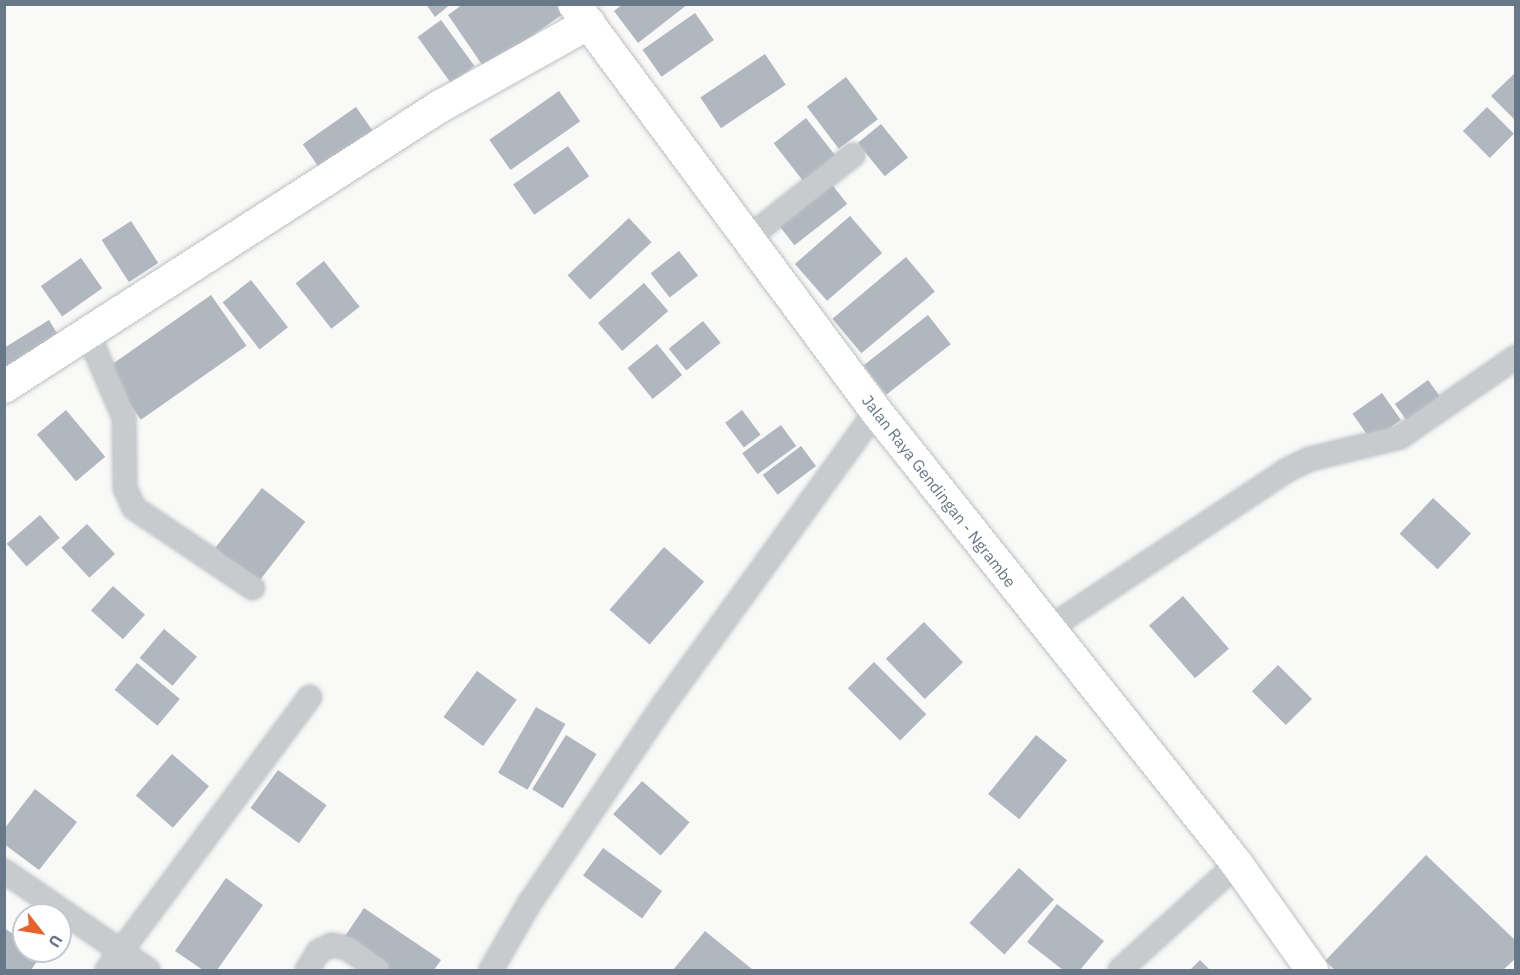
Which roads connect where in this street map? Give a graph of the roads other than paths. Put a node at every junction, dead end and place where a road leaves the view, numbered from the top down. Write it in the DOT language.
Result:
graph roads {
  1 [pos="582,14"];
  2 [pos="853,155"];
  3 [pos="748,238"];
  4 [pos="88,334"];
  5 [pos="1515,357"];
  6 [pos="4,387"];
  7 [pos="876,411"];
  8 [pos="253,588"];
  9 [pos="1048,629"];
  10 [pos="310,697"];
  11 [pos="1237,864"];
  12 [pos="4,871"];
  13 [pos="113,961"];
  14 [pos="148,970"];
  15 [pos="308,970"];
  16 [pos="378,970"];
  17 [pos="491,970"];
  18 [pos="1120,970"];
  19 [pos="1312,970"];
  1 -- 3 [label="main road, Jalan Raya Gendingan - Ngrambe"];
  1 -- 4 [label="main road"];
  2 -- 3 [label="street"];
  3 -- 7 [label="main road, Jalan Raya Gendingan - Ngrambe"];
  4 -- 6 [label="main road"];
  4 -- 8 [label="street"];
  5 -- 9 [label="street"];
  7 -- 9 [label="main road, Jalan Raya Gendingan - Ngrambe"];
  7 -- 17 [label="street"];
  9 -- 11 [label="main road, Jalan Raya Gendingan - Ngrambe"];
  10 -- 13 [label="street"];
  11 -- 18 [label="street"];
  11 -- 19 [label="main road, Jalan Raya Gendingan - Ngrambe"];
  12 -- 13 [label="street"];
  13 -- 14 [label="street"];
  15 -- 16 [label="street"];
}
